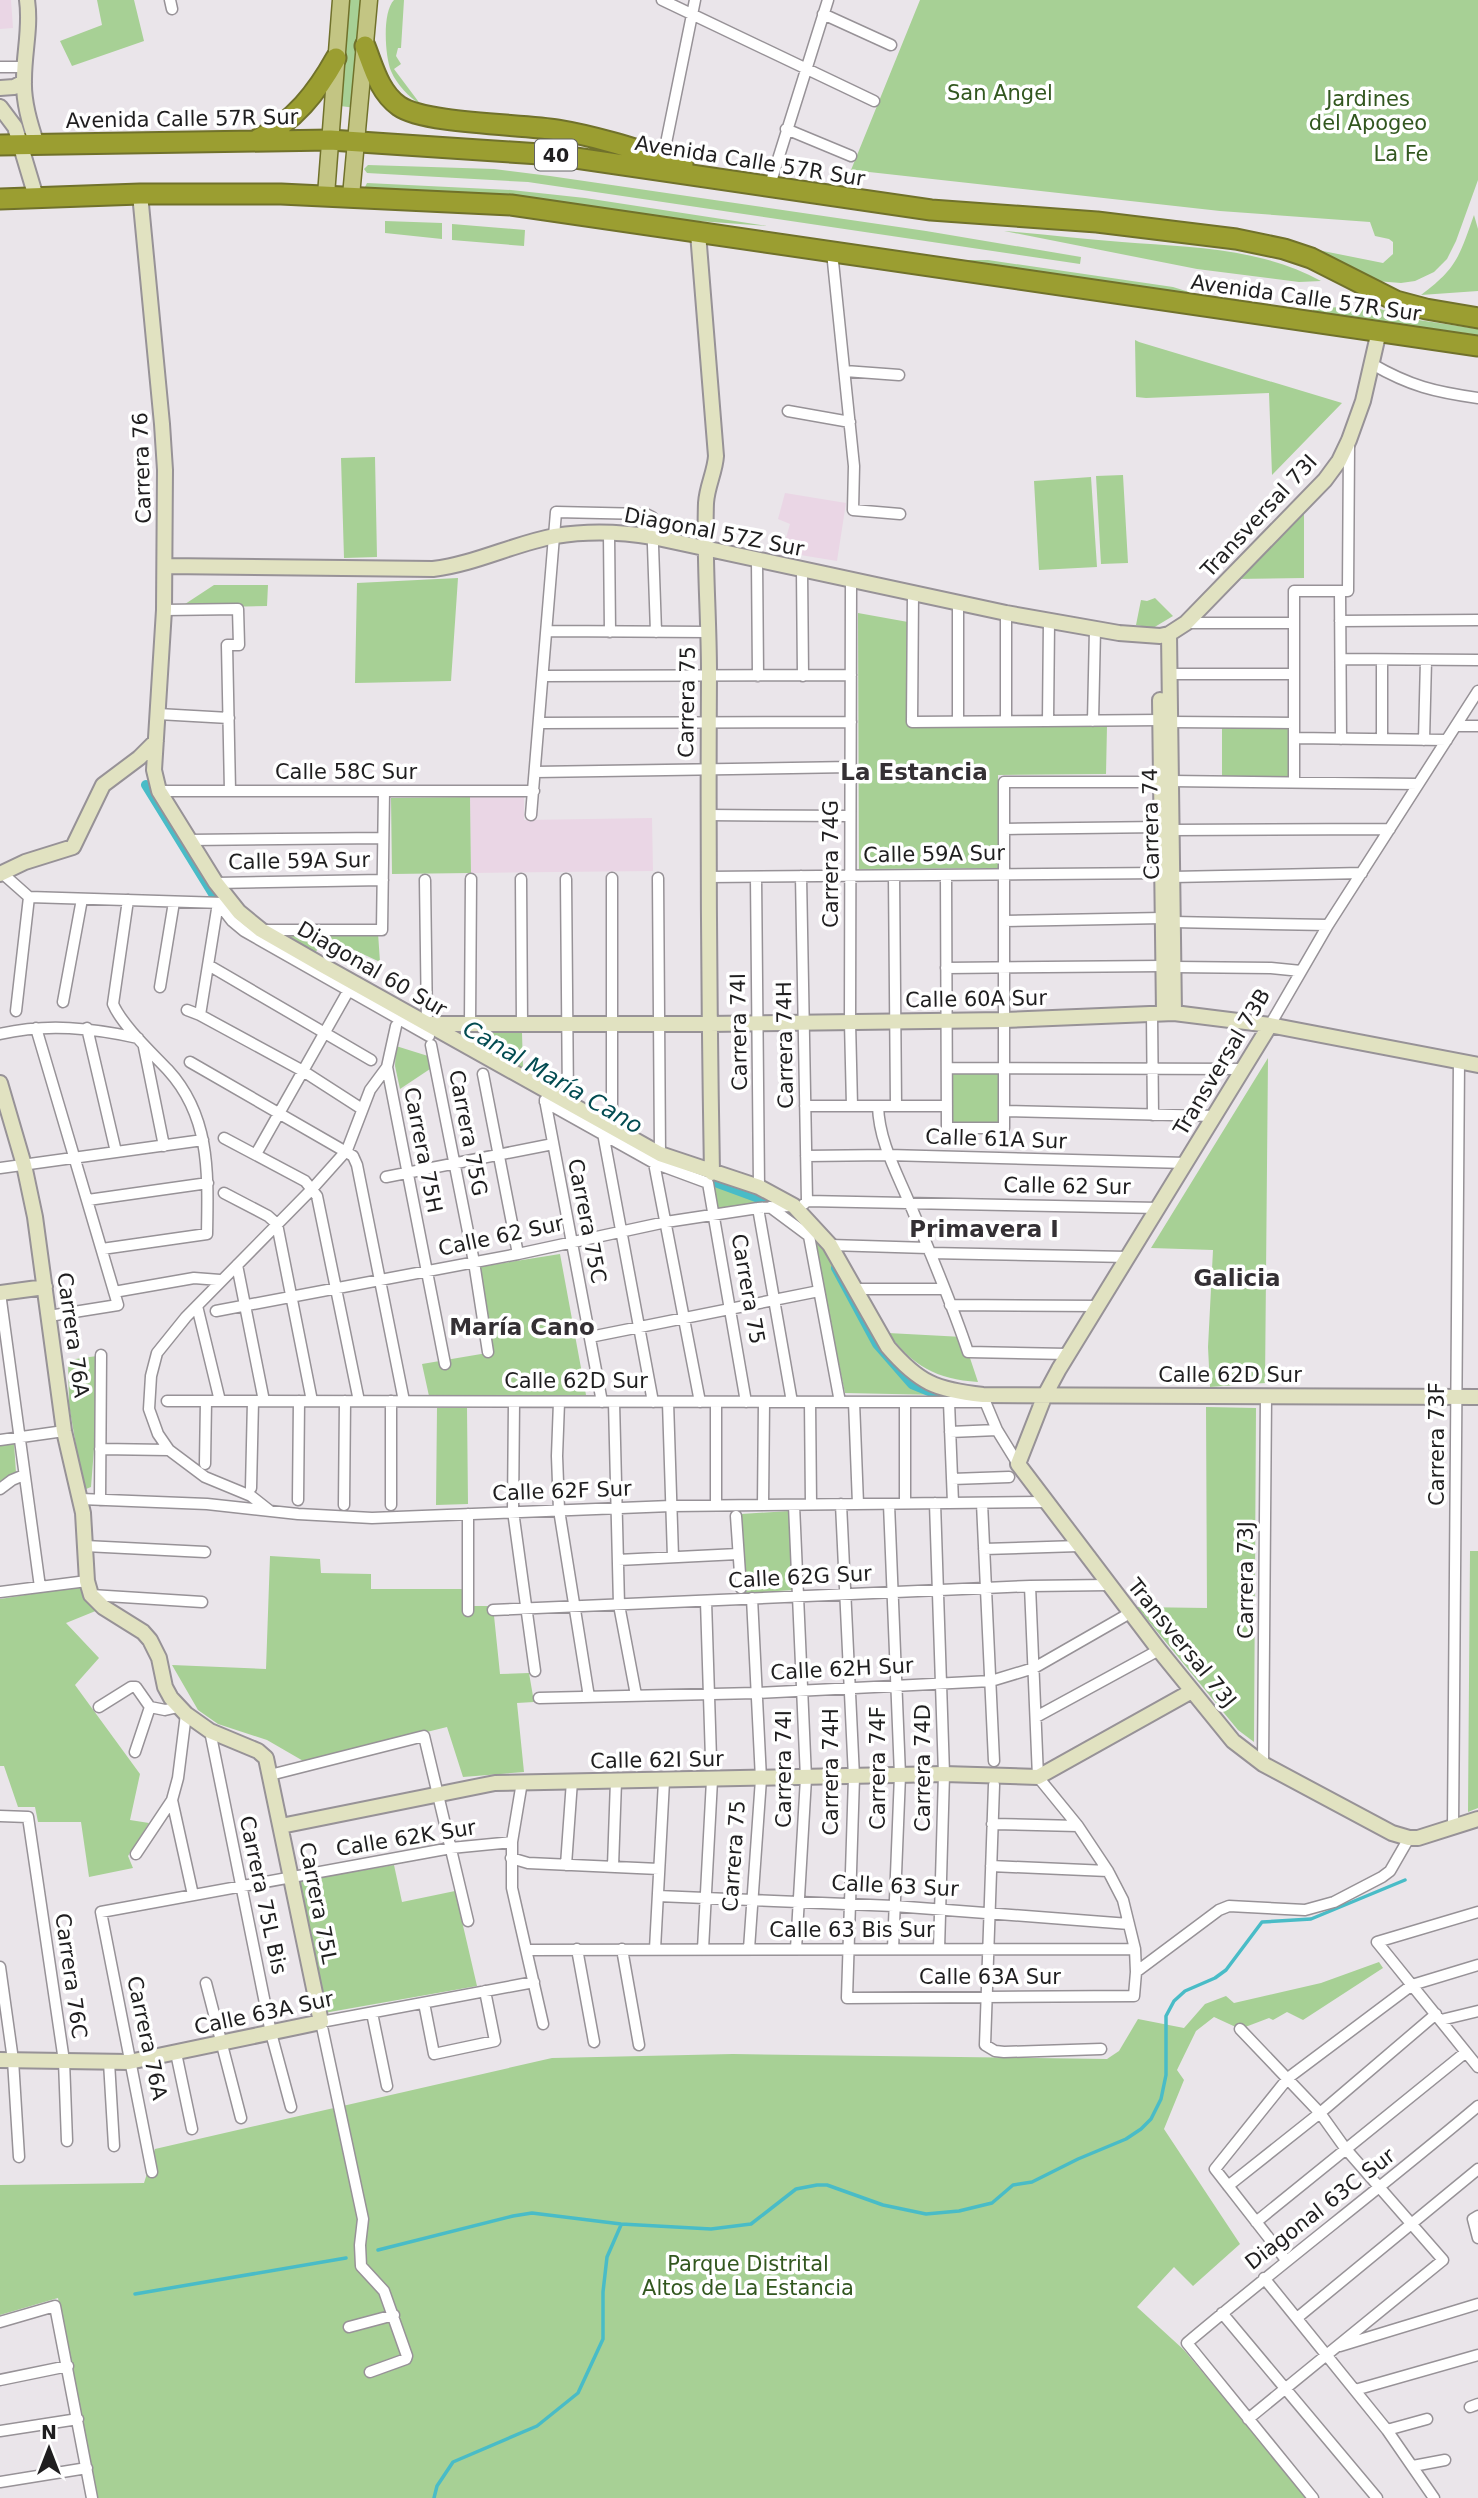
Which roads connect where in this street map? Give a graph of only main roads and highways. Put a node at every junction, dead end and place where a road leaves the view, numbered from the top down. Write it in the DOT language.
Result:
graph roads {
  1 [pos="341,0"];
  2 [pos="369,0"];
  3 [pos="365,46"];
  4 [pos="337,58"];
  5 [pos="495,124"];
  6 [pos="255,140"];
  7 [pos="330,140"];
  8 [pos="356,141"];
  9 [pos="19,145"];
  10 [pos="762,187"];
  11 [pos="326,195"];
  12 [pos="351,196"];
  13 [pos="0,199"];
  14 [pos="1478,318"];
  15 [pos="1478,346"];
  1 -- 4 [label="main road"];
  2 -- 3 [label="main road"];
  3 -- 5 [label="highway"];
  3 -- 8 [label="main road"];
  4 -- 6 [label="highway"];
  4 -- 7 [label="main road"];
  5 -- 8 [label="highway"];
  5 -- 10 [label="highway"];
  6 -- 7 [label="highway, Avenida Calle 57R Sur / 40"];
  6 -- 9 [label="highway, Avenida Calle 57R Sur / 40"];
  7 -- 8 [label="highway, Avenida Calle 57R Sur / 40"];
  7 -- 11 [label="main road"];
  8 -- 10 [label="highway, Avenida Calle 57R Sur / 40"];
  8 -- 12 [label="main road"];
  10 -- 14 [label="highway, Avenida Calle 57R Sur"];
  11 -- 12 [label="highway, Avenida Calle 57R Sur"];
  11 -- 13 [label="highway, Avenida Calle 57R Sur"];
  12 -- 15 [label="highway, Avenida Calle 57R Sur"];
}
